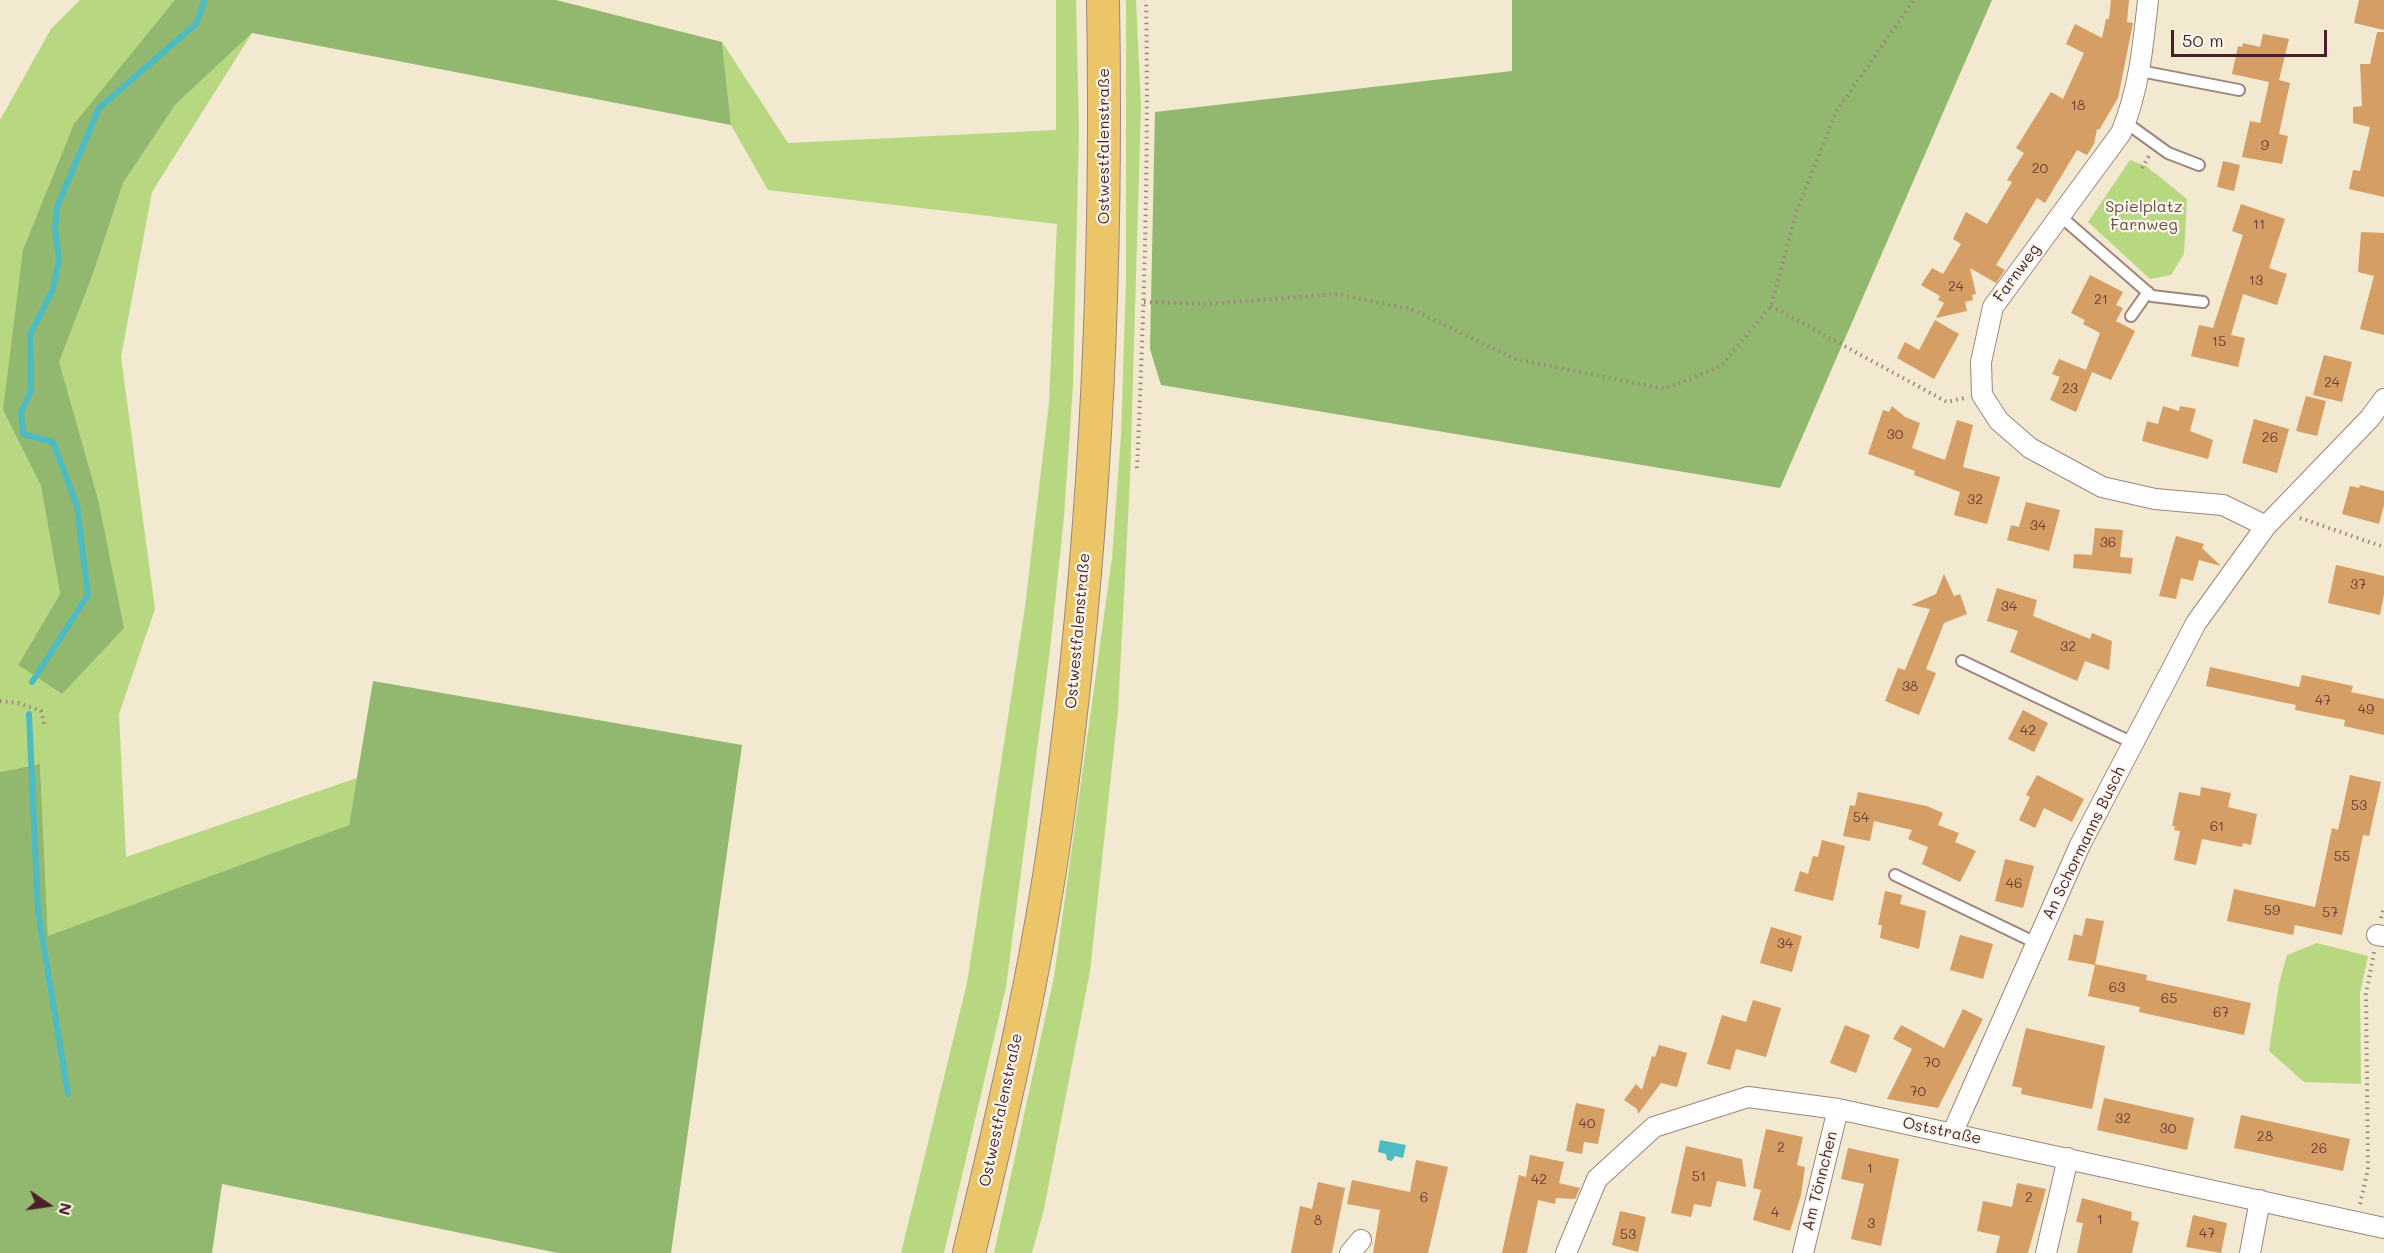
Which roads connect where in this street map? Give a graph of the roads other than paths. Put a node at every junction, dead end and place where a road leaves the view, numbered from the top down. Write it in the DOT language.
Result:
graph roads {
  1 [pos="1103,0"];
  2 [pos="2148,0"];
  3 [pos="2140,71"];
  4 [pos="2239,90"];
  5 [pos="2126,122"];
  6 [pos="2199,165"];
  7 [pos="2059,214"];
  8 [pos="2148,292"];
  9 [pos="2203,302"];
  10 [pos="2131,316"];
  11 [pos="2384,399"];
  12 [pos="2265,526"];
  13 [pos="1962,661"];
  14 [pos="2133,743"];
  15 [pos="1895,875"];
  16 [pos="2036,943"];
  17 [pos="1838,1109"];
  18 [pos="1952,1134"];
  19 [pos="2068,1158"];
  20 [pos="2260,1200"];
  21 [pos="2384,1228"];
  22 [pos="969,1253"];
  23 [pos="1566,1253"];
  24 [pos="1803,1253"];
  25 [pos="2046,1253"];
  26 [pos="2250,1253"];
  1 -- 22 [label="main road, Ostwestfalenstraße"];
  2 -- 3 [label="street, Farnweg"];
  3 -- 4 [label="lane"];
  3 -- 5 [label="street, Farnweg"];
  5 -- 6 [label="lane"];
  5 -- 7 [label="street, Farnweg"];
  7 -- 8 [label="lane"];
  7 -- 12 [label="street, Farnweg"];
  8 -- 9 [label="lane"];
  8 -- 10 [label="lane"];
  11 -- 12 [label="street, An Schormanns Busch"];
  12 -- 14 [label="street, An Schormanns Busch"];
  13 -- 14 [label="lane"];
  14 -- 16 [label="street, An Schormanns Busch"];
  15 -- 16 [label="lane"];
  16 -- 18 [label="street, An Schormanns Busch"];
  17 -- 18 [label="street, Oststraße"];
  17 -- 23 [label="street, Oststraße"];
  17 -- 24 [label="street, Am Tönnchen"];
  18 -- 19 [label="street, Oststraße"];
  19 -- 20 [label="street, Oststraße"];
  19 -- 25 [label="street"];
  20 -- 21 [label="street, Oststraße"];
  20 -- 26 [label="street"];
}
